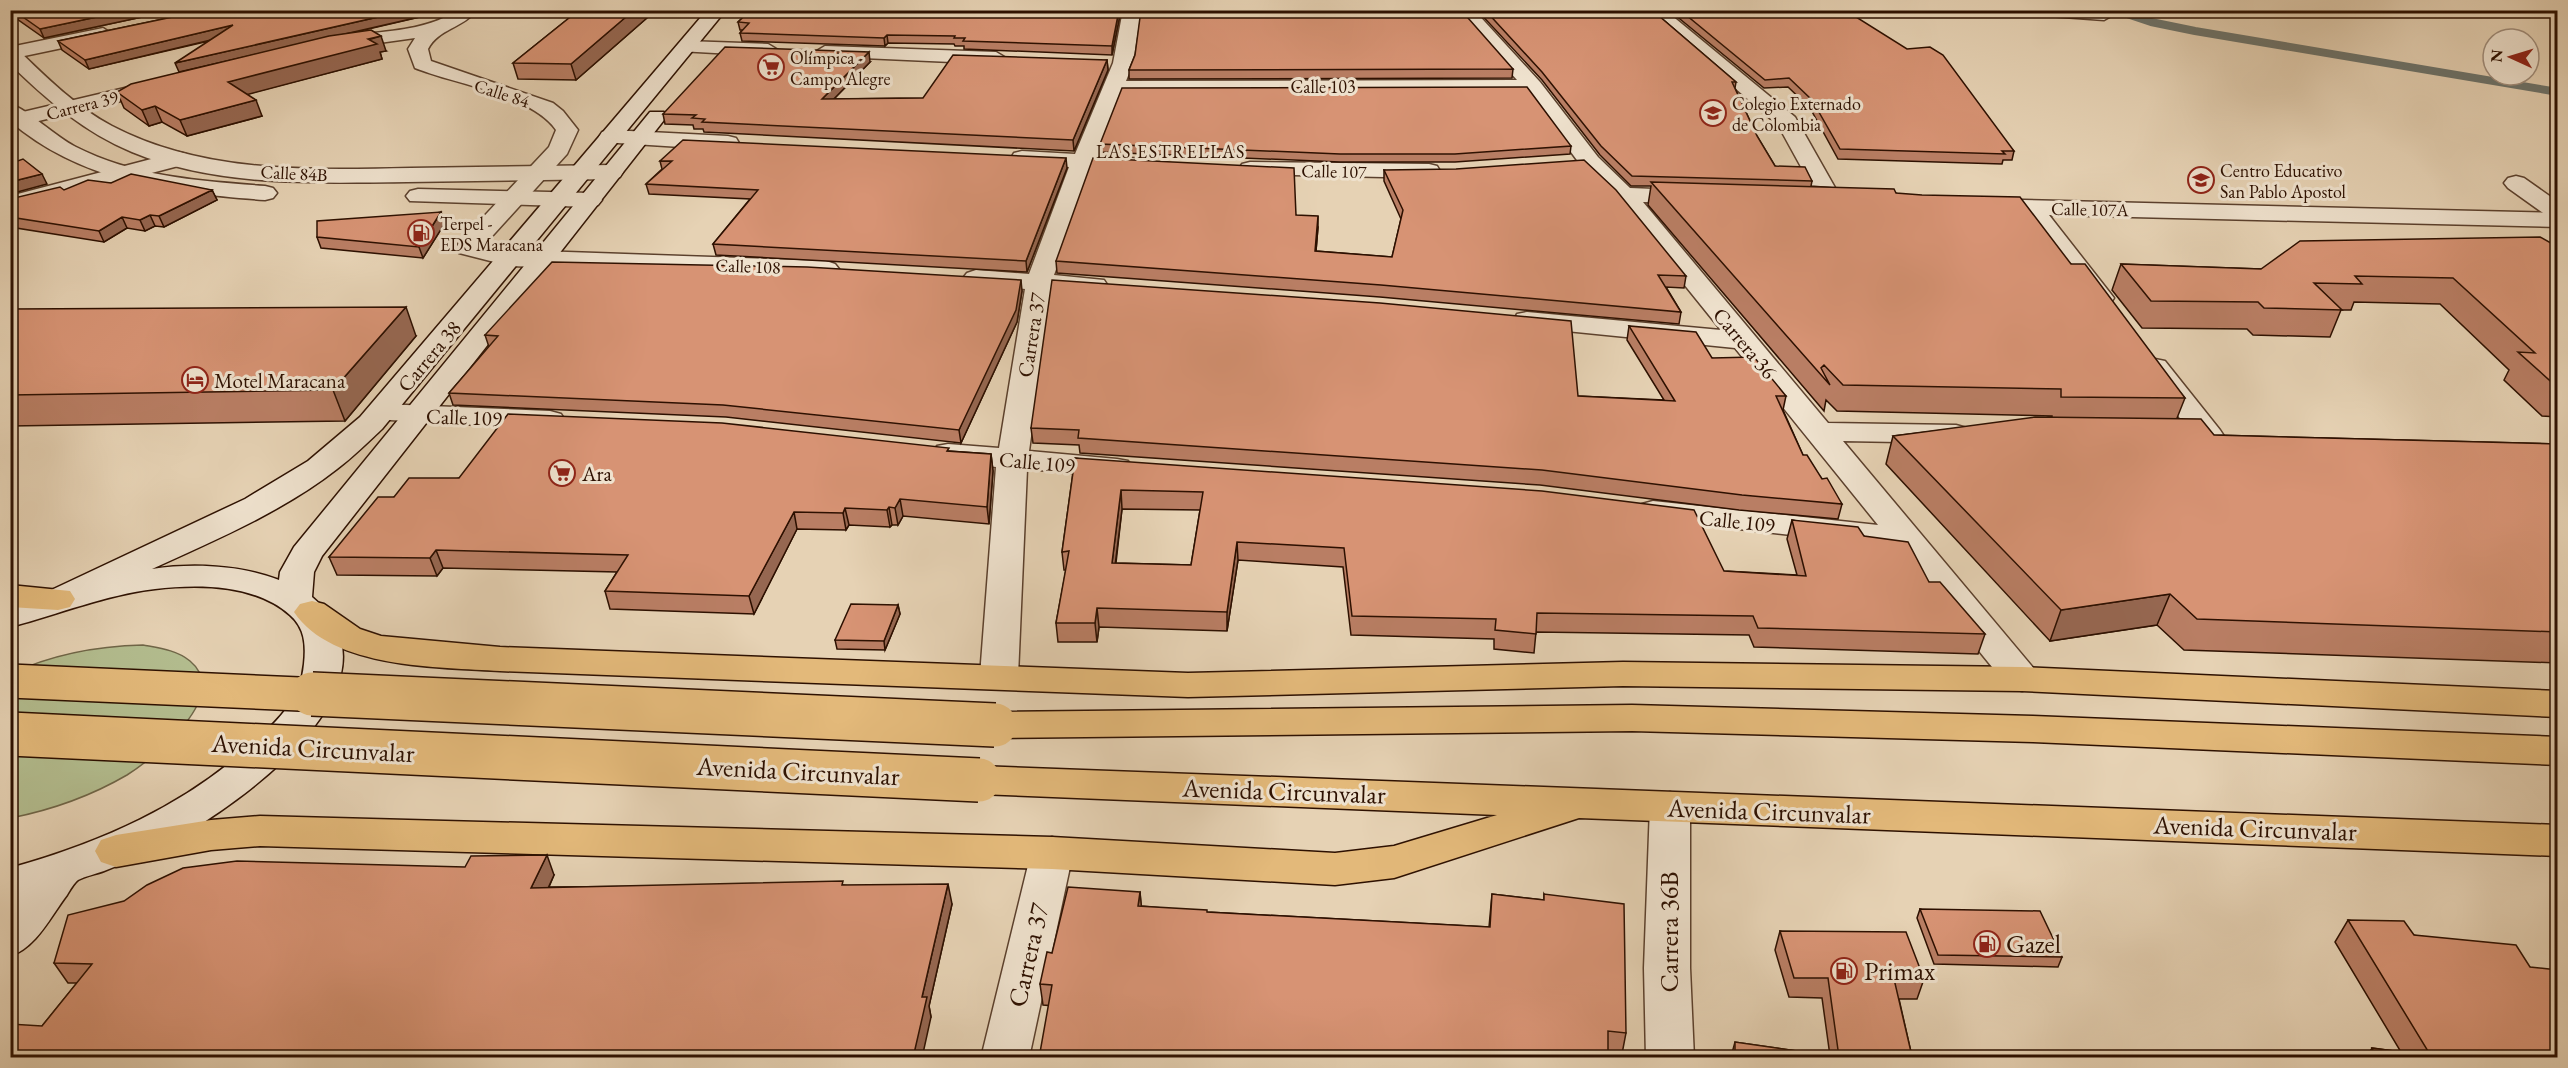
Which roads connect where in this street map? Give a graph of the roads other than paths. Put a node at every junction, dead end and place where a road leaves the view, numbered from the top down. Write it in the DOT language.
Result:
graph roads {
  1 [pos="468,10"];
  2 [pos="1464,10"];
  3 [pos="1653,10"];
  4 [pos="2035,10"];
  5 [pos="1136,11"];
  6 [pos="726,15"];
  7 [pos="2104,15"];
  8 [pos="435,29"];
  9 [pos="123,30"];
  10 [pos="322,46"];
  11 [pos="713,48"];
  12 [pos="784,50"];
  13 [pos="808,51"];
  14 [pos="10,53"];
  15 [pos="1018,59"];
  16 [pos="689,60"];
  17 [pos="1112,70"];
  18 [pos="184,80"];
  19 [pos="1533,86"];
  20 [pos="671,99"];
  21 [pos="68,108"];
  22 [pos="14,117"];
  23 [pos="610,137"];
  24 [pos="639,139"];
  25 [pos="748,144"];
  26 [pos="999,157"];
  27 [pos="178,159"];
  28 [pos="1083,161"];
  29 [pos="1153,165"];
  30 [pos="1234,169"];
  31 [pos="1455,171"];
  32 [pos="580,172"];
  33 [pos="612,172"];
  34 [pos="537,173"];
  35 [pos="120,175"];
  36 [pos="2558,182"];
  37 [pos="1623,195"];
  38 [pos="1715,197"];
  39 [pos="513,198"];
  40 [pos="557,199"];
  41 [pos="590,200"];
  42 [pos="1830,200"];
  43 [pos="10,204"];
  44 [pos="1959,205"];
  45 [pos="2030,207"];
  46 [pos="2558,213"];
  47 [pos="2558,220"];
  48 [pos="510,258"];
  49 [pos="544,259"];
  50 [pos="855,271"];
  51 [pos="947,276"];
  52 [pos="1039,282"];
  53 [pos="1121,288"];
  54 [pos="2114,315"];
  55 [pos="1508,318"];
  56 [pos="1740,339"];
  57 [pos="2136,343"];
  58 [pos="382,413"];
  59 [pos="418,415"];
  60 [pos="584,422"];
  61 [pos="1821,432"];
  62 [pos="1985,434"];
  63 [pos="2174,436"];
  64 [pos="916,449"];
  65 [pos="1012,460"];
  66 [pos="1141,469"];
  67 [pos="1622,507"];
  68 [pos="1908,538"];
  69 [pos="10,596"];
  70 [pos="58,599"];
  71 [pos="303,605"];
  72 [pos="10,616"];
  73 [pos="999,676"];
  74 [pos="2022,679"];
  75 [pos="10,681"];
  76 [pos="1188,685"];
  77 [pos="2558,704"];
  78 [pos="1335,722"];
  79 [pos="10,734"];
  80 [pos="2558,750"];
  81 [pos="1584,802"];
  82 [pos="1670,807"];
  83 [pos="2558,841"];
  84 [pos="116,851"];
  85 [pos="1052,853"];
  86 [pos="62,871"];
  87 [pos="10,885"];
  88 [pos="10,939"];
  89 [pos="1005,1058"];
  90 [pos="1670,1058"];
  1 -- 8 [label="street, Calle 84"];
  2 -- 19 [label="street, Carrera 36"];
  3 -- 42 [label="street"];
  4 -- 7 [label="street"];
  5 -- 17 [label="street, Carrera 37"];
  6 -- 11 [label="street, Carrera 38"];
  6 -- 16 [label="street, Carrera 38"];
  8 -- 10 [label="street"];
  8 -- 34 [label="street, Calle 84"];
  9 -- 14 [label="street"];
  11 -- 12 [label="street"];
  11 -- 16 [label="street, Carrera 38"];
  13 -- 15 [label="street"];
  14 -- 21 [label="street, Calle 84B"];
  16 -- 23 [label="street, Carrera 38"];
  17 -- 19 [label="street, Calle 103"];
  17 -- 28 [label="street, Carrera 37"];
  18 -- 21 [label="street, Carrera 39"];
  19 -- 37 [label="street, Carrera 36"];
  20 -- 24 [label="street, Carrera 38"];
  21 -- 22 [label="street, Carrera 39"];
  21 -- 27 [label="street, Calle 84B"];
  22 -- 35 [label="street, Calle 84B"];
  23 -- 24 [label="street"];
  23 -- 32 [label="street, Carrera 38"];
  24 -- 25 [label="street"];
  24 -- 33 [label="street, Carrera 38"];
  26 -- 28 [label="street"];
  27 -- 34 [label="street, Calle 84B"];
  27 -- 35 [label="street"];
  28 -- 29 [label="street"];
  28 -- 52 [label="street, Carrera 37"];
  30 -- 31 [label="street, Calle 107"];
  32 -- 33 [label="street, Calle 84B"];
  32 -- 34 [label="street, Calle 84B"];
  32 -- 40 [label="street, Carrera 38"];
  33 -- 41 [label="street, Carrera 38"];
  34 -- 39 [label="street, Calle 84"];
  35 -- 39 [label="street, Calle 84B"];
  35 -- 43 [label="street"];
  36 -- 46 [label="street"];
  37 -- 38 [label="street"];
  37 -- 56 [label="street, Carrera 36"];
  39 -- 40 [label="street, Calle 84B"];
  39 -- 48 [label="street, Calle 84"];
  40 -- 41 [label="street, Calle 84B"];
  40 -- 48 [label="street, Carrera 38"];
  41 -- 49 [label="street, Carrera 38"];
  44 -- 45 [label="street, Calle 107A"];
  45 -- 47 [label="street, Calle 107A"];
  45 -- 54 [label="street"];
  48 -- 49 [label="street, Calle 108"];
  48 -- 58 [label="street, Carrera 38"];
  49 -- 50 [label="street, Calle 108"];
  49 -- 59 [label="street, Carrera 38"];
  51 -- 52 [label="street"];
  52 -- 53 [label="street"];
  52 -- 65 [label="street, Carrera 37"];
  55 -- 56 [label="street"];
  56 -- 61 [label="street, Carrera 36"];
  57 -- 63 [label="street"];
  58 -- 59 [label="street, Calle 109"];
  58 -- 70 [label="street, Carrera 38"];
  59 -- 60 [label="street, Calle 109"];
  59 -- 71 [label="street, Carrera 38"];
  61 -- 62 [label="street"];
  61 -- 68 [label="street, Carrera 36"];
  64 -- 65 [label="street, Calle 109"];
  65 -- 66 [label="street, Calle 109"];
  65 -- 73 [label="street, Carrera 37"];
  67 -- 68 [label="street, Calle 109"];
  68 -- 74 [label="street, Carrera 36"];
  69 -- 70 [label="highway"];
  70 -- 71 [label="street"];
  70 -- 72 [label="street"];
  71 -- 73 [label="highway"];
  71 -- 84 [label="street"];
  73 -- 76 [label="highway"];
  74 -- 76 [label="highway"];
  74 -- 77 [label="highway"];
  75 -- 78 [label="highway, bridge"];
  76 -- 78 [label="highway"];
  78 -- 80 [label="highway"];
  79 -- 81 [label="highway, Avenida Circunvalar, bridge"];
  81 -- 82 [label="highway, Avenida Circunvalar"];
  81 -- 85 [label="highway"];
  82 -- 83 [label="highway, Avenida Circunvalar"];
  82 -- 90 [label="street, Carrera 36B"];
  84 -- 85 [label="highway"];
  84 -- 86 [label="street"];
  85 -- 89 [label="street, Carrera 37"];
  86 -- 87 [label="street"];
  86 -- 88 [label="street"];
}
